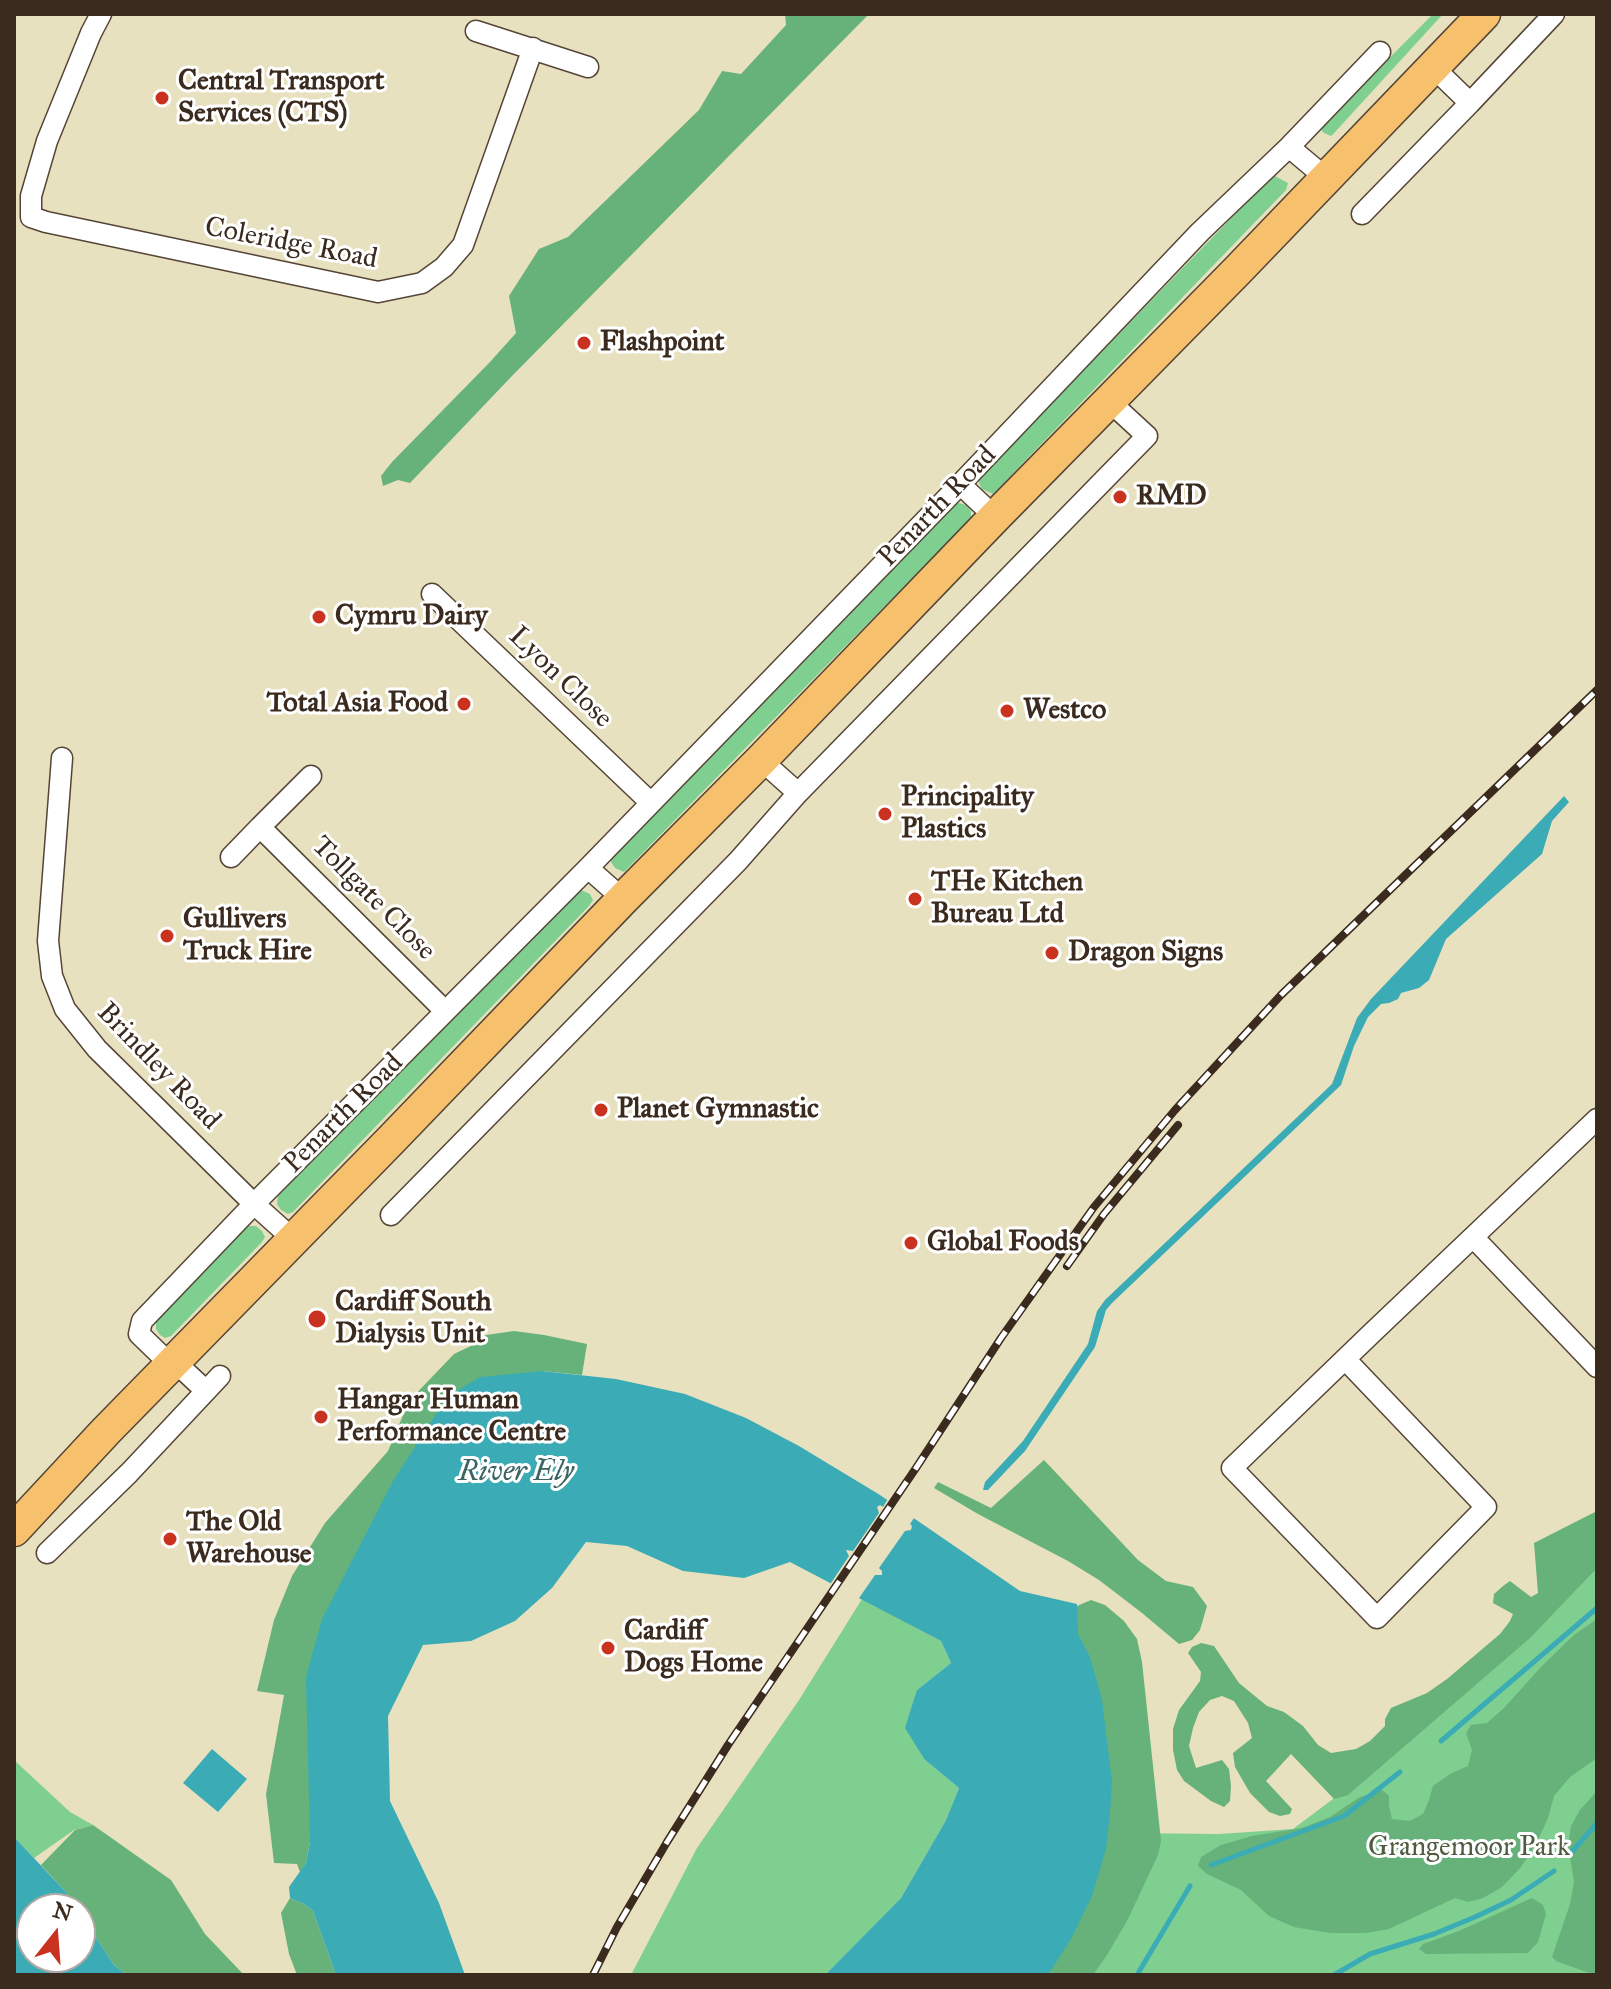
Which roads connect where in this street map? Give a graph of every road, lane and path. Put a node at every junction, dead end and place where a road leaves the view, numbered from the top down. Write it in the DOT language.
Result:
graph roads {
  1 [pos="101,14"];
  2 [pos="1484,14"];
  3 [pos="1554,14"];
  4 [pos="476,31"];
  5 [pos="533,48"];
  6 [pos="1380,52"];
  7 [pos="588,67"];
  8 [pos="1433,67"];
  9 [pos="1470,103"];
  10 [pos="1289,147"];
  11 [pos="1326,178"];
  12 [pos="1362,214"];
  13 [pos="1109,401"];
  14 [pos="960,484"];
  15 [pos="995,517"];
  16 [pos="432,594"];
  17 [pos="62,758"];
  18 [pos="761,760"];
  19 [pos="311,776"];
  20 [pos="798,793"];
  21 [pos="650,802"];
  22 [pos="260,827"];
  23 [pos="231,857"];
  24 [pos="588,868"];
  25 [pos="623,899"];
  26 [pos="445,1011"];
  27 [pos="1597,1119"];
  28 [pos="254,1204"];
  29 [pos="391,1215"];
  30 [pos="1473,1237"];
  31 [pos="293,1239"];
  32 [pos="1345,1359"];
  33 [pos="172,1363"];
  34 [pos="1597,1367"];
  35 [pos="14,1530"];
  36 [pos="47,1553"];
  1 -- 5 [label="street, Coleridge Road"];
  2 -- 8 [label="main road, Penarth Road"];
  3 -- 9 [label="street"];
  4 -- 5 [label="street"];
  5 -- 7 [label="street"];
  6 -- 10 [label="street, Penarth Road"];
  8 -- 9 [label="street"];
  8 -- 11 [label="main road, Penarth Road"];
  9 -- 12 [label="street"];
  10 -- 11 [label="street"];
  10 -- 14 [label="street, Penarth Road"];
  11 -- 13 [label="main road, Penarth Road"];
  13 -- 15 [label="main road, Penarth Road"];
  13 -- 20 [label="street"];
  14 -- 15 [label="street"];
  14 -- 21 [label="street, Penarth Road"];
  15 -- 18 [label="main road, Penarth Road"];
  16 -- 21 [label="street, Lyon Close"];
  17 -- 28 [label="street, Brindley Road"];
  18 -- 20 [label="street"];
  18 -- 25 [label="main road, Penarth Road"];
  19 -- 22 [label="street"];
  20 -- 29 [label="street"];
  21 -- 24 [label="street, Penarth Road"];
  22 -- 23 [label="street"];
  22 -- 26 [label="street, Tollgate Close"];
  24 -- 25 [label="street"];
  24 -- 26 [label="street, Penarth Road"];
  25 -- 31 [label="main road, Penarth Road"];
  26 -- 28 [label="street, Penarth Road"];
  27 -- 30 [label="street"];
  28 -- 31 [label="street, Brindley Road"];
  28 -- 33 [label="street, Penarth Road"];
  30 -- 32 [label="street"];
  30 -- 34 [label="street"];
  31 -- 33 [label="main road, Penarth Road"];
  32 -- 32 [label="street"];
  33 -- 35 [label="main road, Penarth Road"];
  33 -- 36 [label="street"];
}
